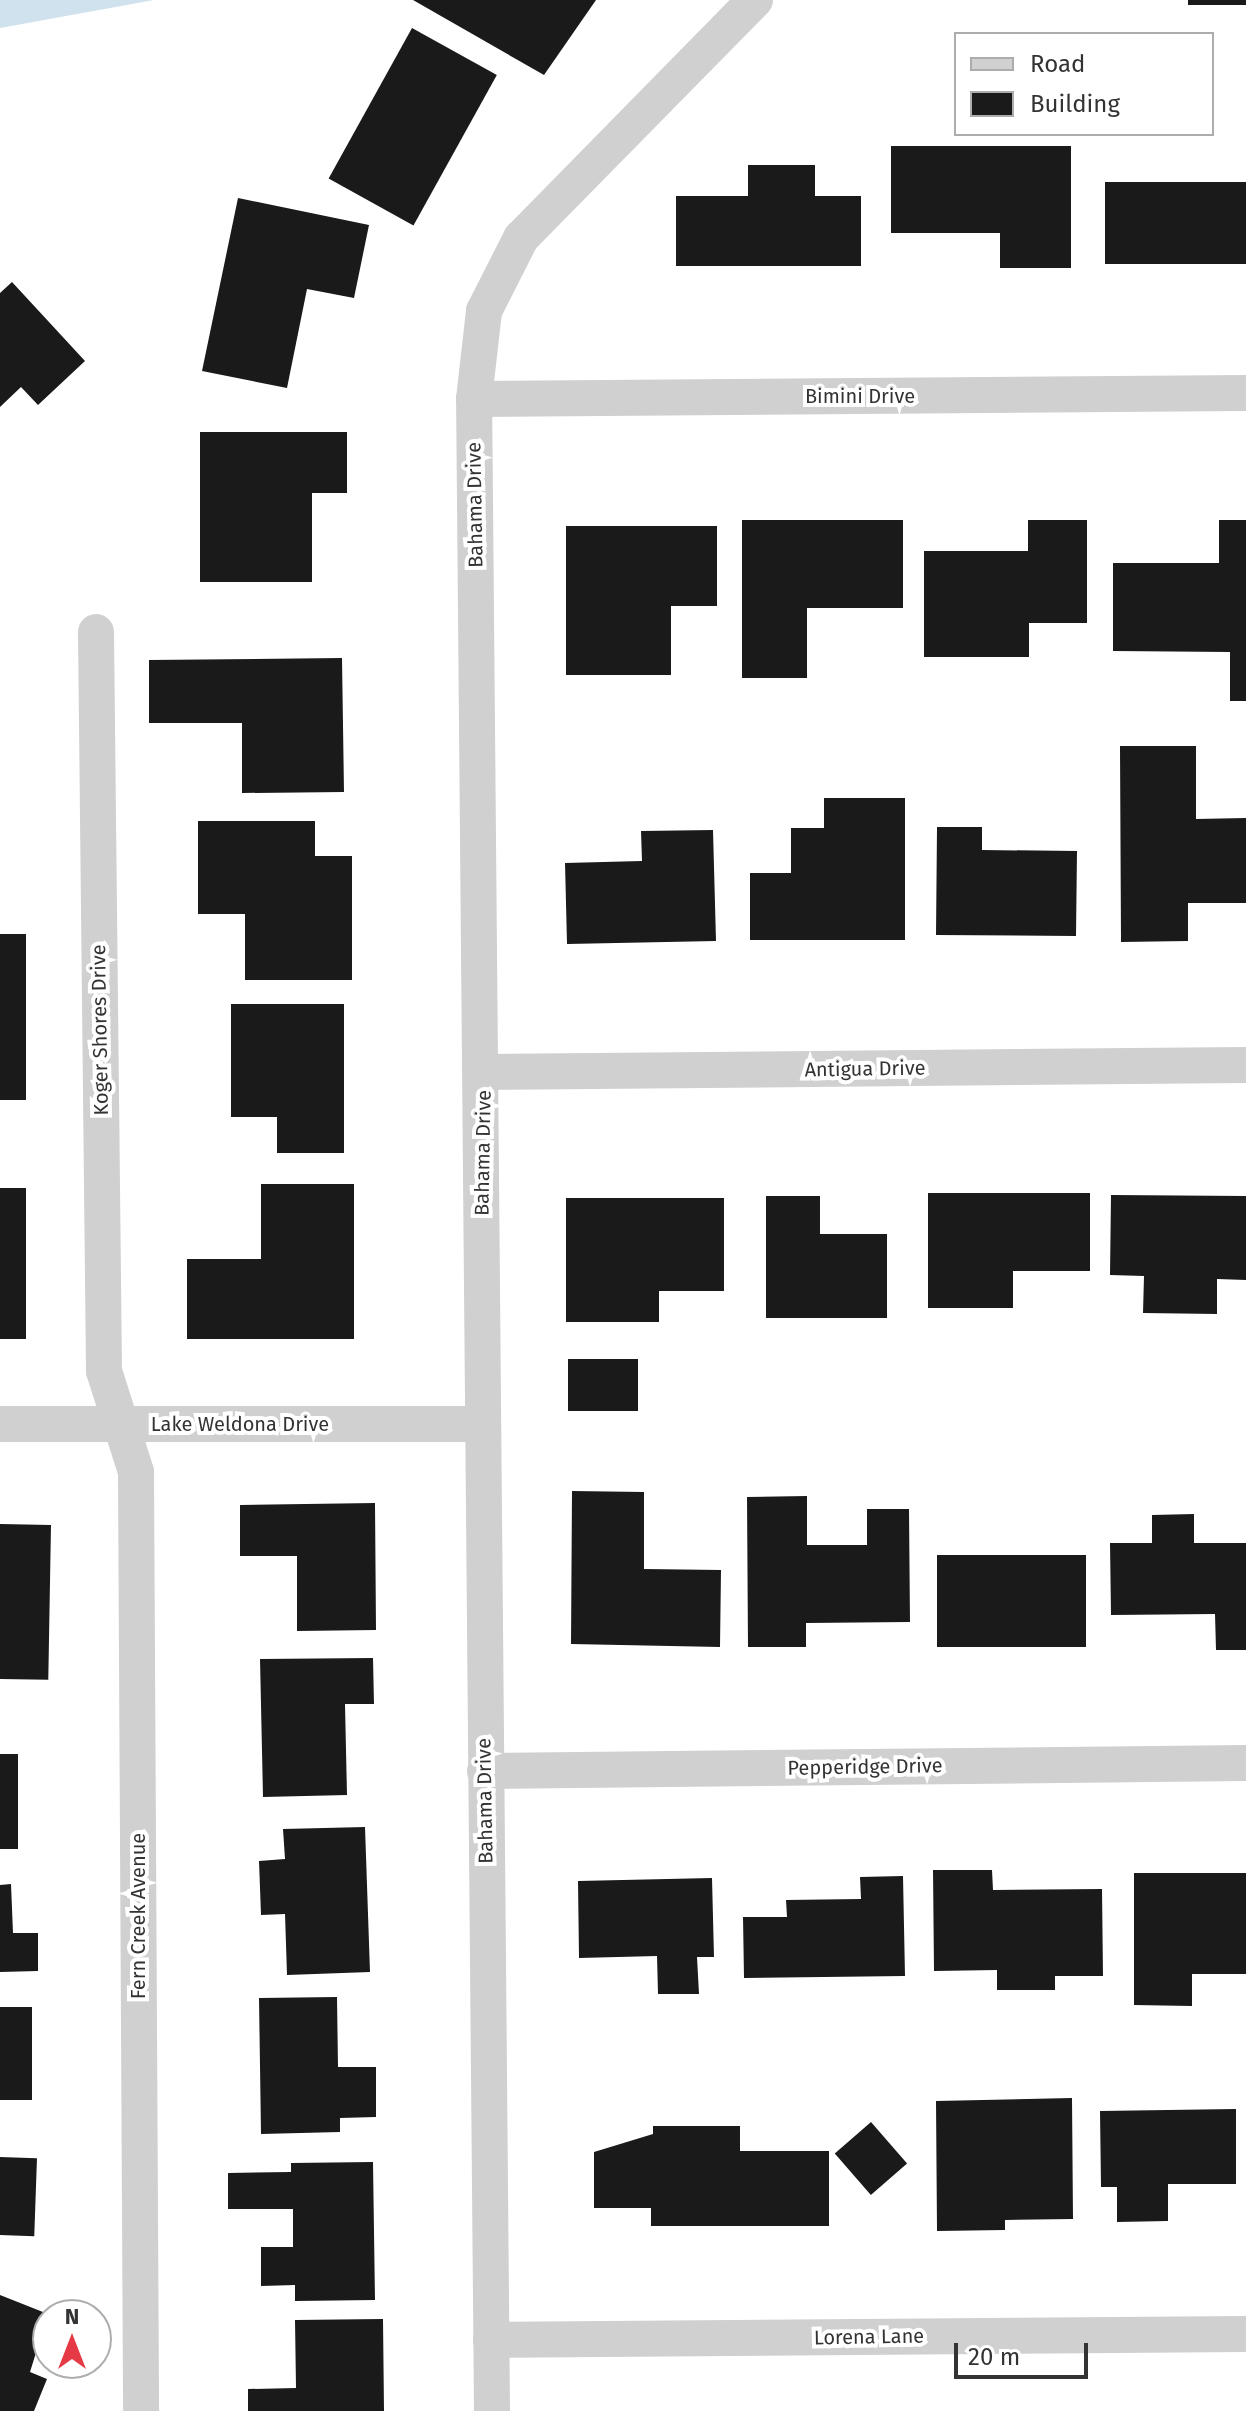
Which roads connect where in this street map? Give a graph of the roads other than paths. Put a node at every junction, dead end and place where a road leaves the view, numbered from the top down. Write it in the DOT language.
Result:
graph roads {
  1 [pos="755,0"];
  2 [pos="1246,393"];
  3 [pos="474,399"];
  4 [pos="96,632"];
  5 [pos="1246,1065"];
  6 [pos="484,1072"];
  7 [pos="0,1424"];
  8 [pos="480,1424"];
  9 [pos="120,1425"];
  10 [pos="1246,1763"];
  11 [pos="485,1771"];
  12 [pos="1246,2334"];
  13 [pos="491,2340"];
  14 [pos="141,2411"];
  15 [pos="492,2411"];
  1 -- 3 [label="street, Bahama Drive"];
  2 -- 3 [label="street, Bimini Drive"];
  3 -- 6 [label="street, Bahama Drive"];
  4 -- 9 [label="street, Koger Shores Drive"];
  5 -- 6 [label="street, Antigua Drive"];
  6 -- 8 [label="street, Bahama Drive"];
  7 -- 9 [label="street, Lake Weldona Drive"];
  8 -- 9 [label="street, Lake Weldona Drive"];
  8 -- 11 [label="street, Bahama Drive"];
  9 -- 14 [label="street, Fern Creek Avenue"];
  10 -- 11 [label="street, Pepperidge Drive"];
  11 -- 13 [label="street, Bahama Drive"];
  12 -- 13 [label="street, Lorena Lane"];
  13 -- 15 [label="street, Bahama Drive"];
}
